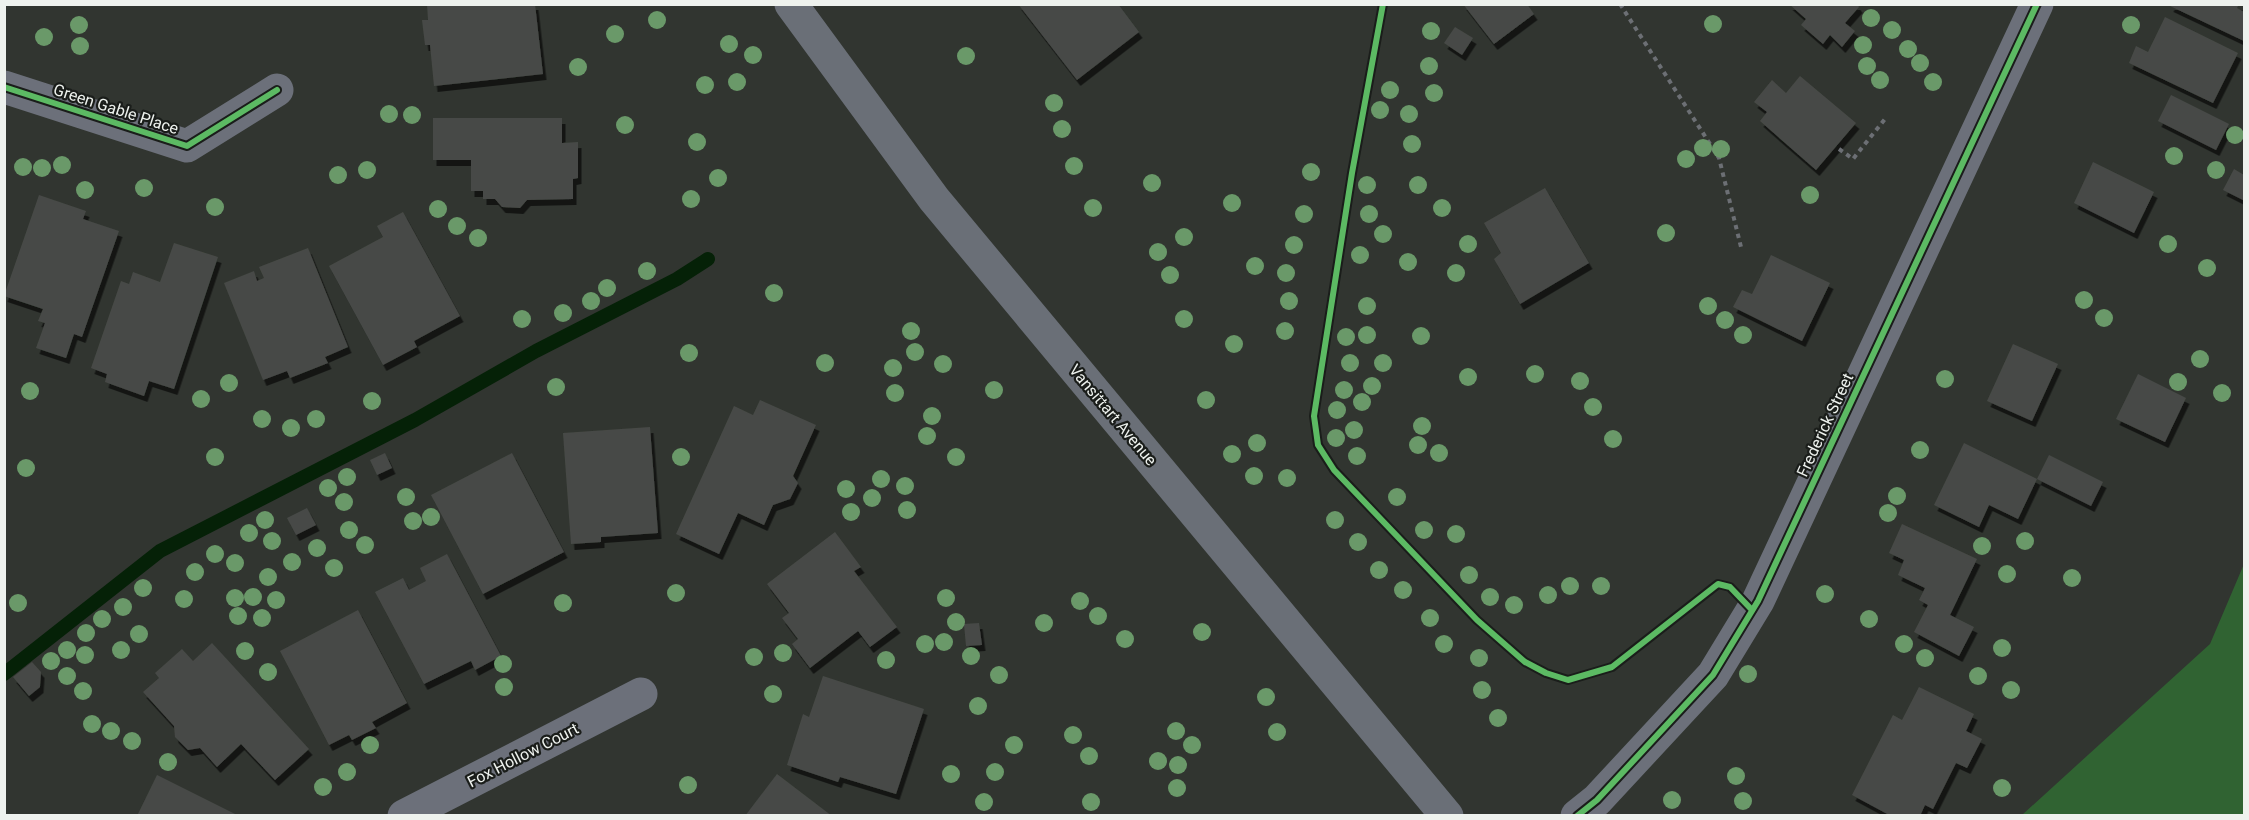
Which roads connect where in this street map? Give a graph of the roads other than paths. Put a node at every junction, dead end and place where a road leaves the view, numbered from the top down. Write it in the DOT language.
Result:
graph roads {
  1 [pos="790,4"];
  2 [pos="2037,4"];
  3 [pos="4,87"];
  4 [pos="277,90"];
  5 [pos="641,694"];
  6 [pos="404,816"];
  7 [pos="1446,816"];
  8 [pos="1578,816"];
  1 -- 7 [label="main road, Vansittart Avenue"];
  2 -- 8 [label="street, Frederick Street"];
  3 -- 4 [label="street, Green Gable Place"];
  5 -- 6 [label="street, Fox Hollow Court"];
}
